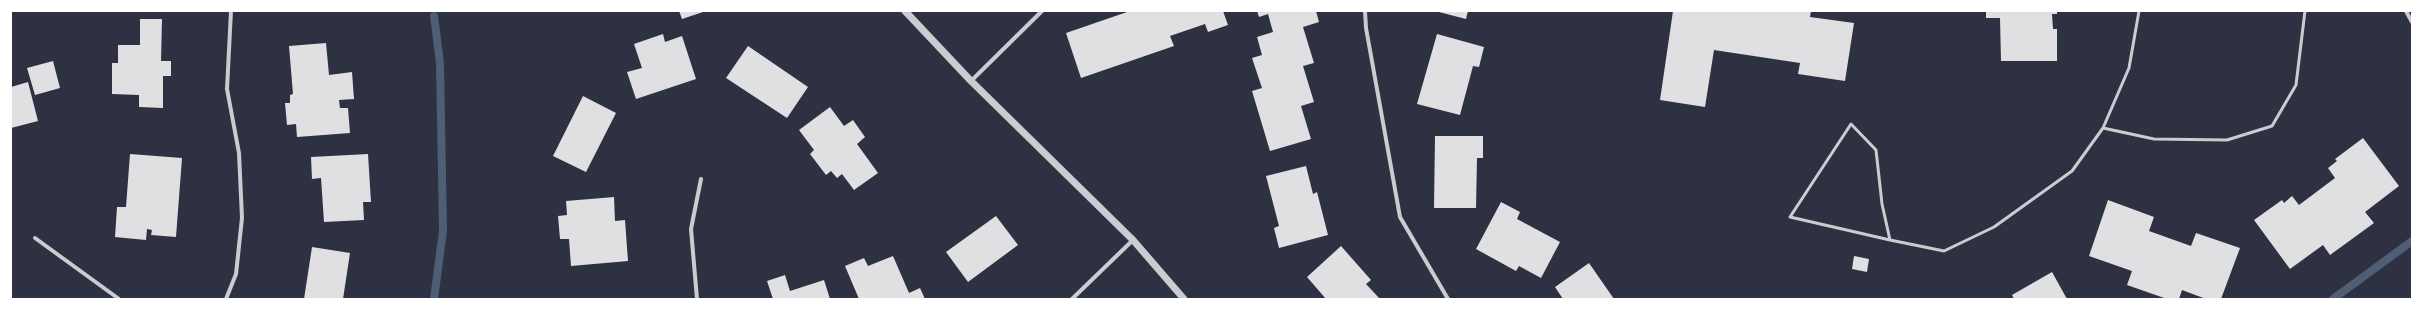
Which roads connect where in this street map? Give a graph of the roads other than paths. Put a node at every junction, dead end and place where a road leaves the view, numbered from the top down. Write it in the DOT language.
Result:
graph roads {
  1 [pos="231,11"];
  2 [pos="905,11"];
  3 [pos="1042,11"];
  4 [pos="1365,11"];
  5 [pos="2138,11"];
  6 [pos="2304,11"];
  7 [pos="2406,11"];
  8 [pos="2412,22"];
  9 [pos="971,81"];
  10 [pos="2103,128"];
  11 [pos="701,179"];
  12 [pos="35,238"];
  13 [pos="1133,240"];
  14 [pos="1890,240"];
  15 [pos="119,299"];
  16 [pos="226,299"];
  17 [pos="697,299"];
  18 [pos="1072,299"];
  19 [pos="1184,299"];
  20 [pos="1448,299"];
  1 -- 16 [label="street"];
  2 -- 9 [label="street"];
  3 -- 9 [label="street"];
  4 -- 20 [label="street"];
  5 -- 10 [label="lane"];
  6 -- 10 [label="lane"];
  7 -- 8 [label="street"];
  9 -- 13 [label="street"];
  10 -- 14 [label="lane"];
  11 -- 17 [label="street"];
  12 -- 15 [label="street"];
  13 -- 18 [label="street"];
  13 -- 19 [label="street"];
  14 -- 14 [label="lane"];
}
